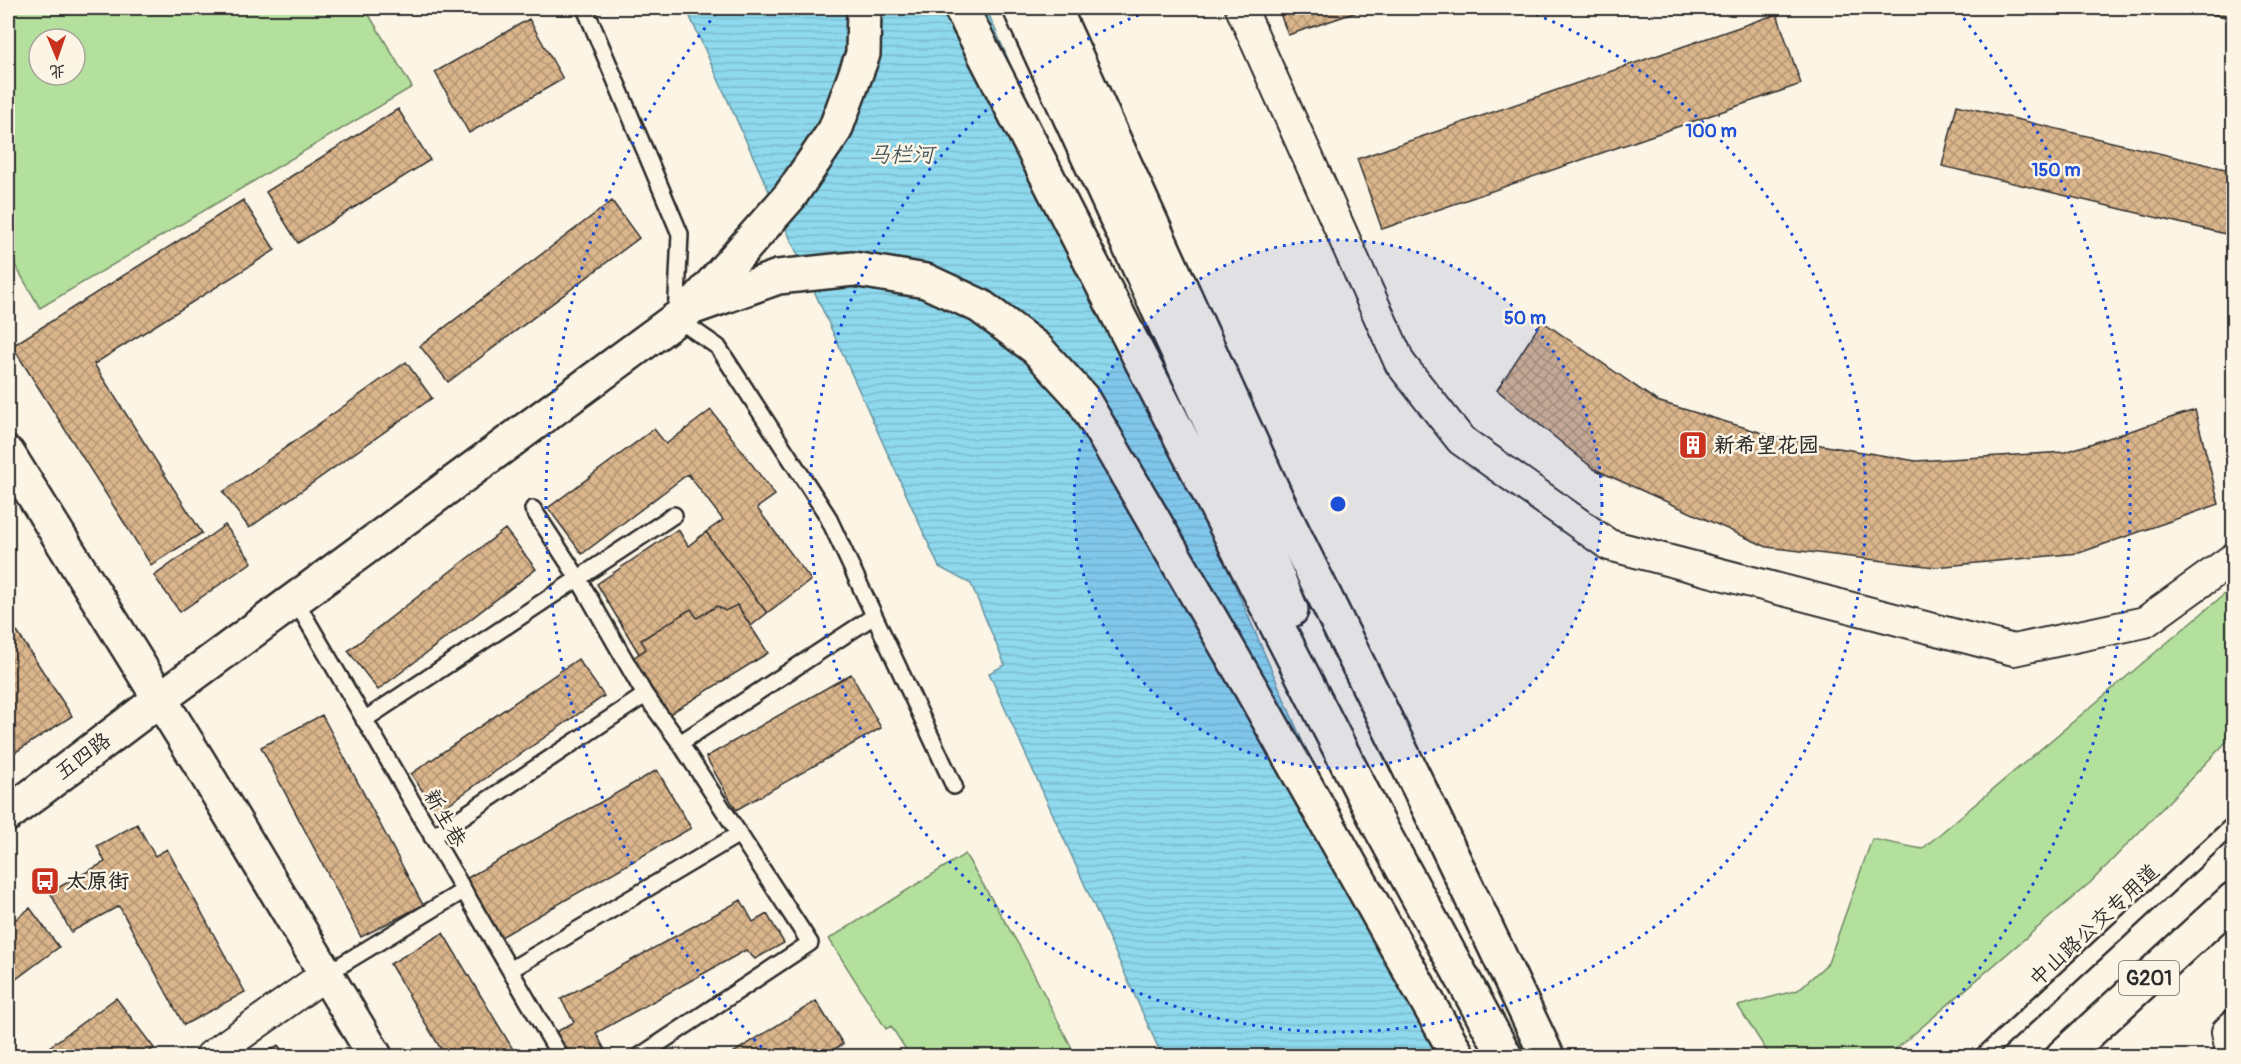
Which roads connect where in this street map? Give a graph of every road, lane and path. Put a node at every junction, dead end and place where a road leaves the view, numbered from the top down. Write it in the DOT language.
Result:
graph roads {
  1 [pos="585,8"];
  2 [pos="864,8"];
  3 [pos="961,8"];
  4 [pos="1020,8"];
  5 [pos="1054,8"];
  6 [pos="1241,8"];
  7 [pos="683,313"];
  8 [pos="8,454"];
  9 [pos="533,509"];
  10 [pos="674,515"];
  11 [pos="2234,558"];
  12 [pos="578,578"];
  13 [pos="295,600"];
  14 [pos="874,616"];
  15 [pos="645,695"];
  16 [pos="160,699"];
  17 [pos="364,720"];
  18 [pos="680,743"];
  19 [pos="954,786"];
  20 [pos="8,814"];
  21 [pos="2234,824"];
  22 [pos="1379,825"];
  23 [pos="739,834"];
  24 [pos="432,837"];
  25 [pos="463,891"];
  26 [pos="2234,899"];
  27 [pos="510,970"];
  28 [pos="326,974"];
  29 [pos="2234,1025"];
  30 [pos="211,1056"];
  31 [pos="375,1056"];
  32 [pos="560,1056"];
  33 [pos="640,1056"];
  34 [pos="1458,1056"];
  35 [pos="1505,1056"];
  36 [pos="1547,1056"];
  37 [pos="1983,1056"];
  38 [pos="2064,1056"];
  39 [pos="2232,1056"];
  1 -- 7 [label="lane"];
  2 -- 7 [label="main road"];
  3 -- 22 [label="main road"];
  4 -- 22 [label="main road"];
  5 -- 36 [label="main road"];
  6 -- 11 [label="street"];
  7 -- 13 [label="main road, 五四路"];
  7 -- 14 [label="lane"];
  7 -- 34 [label="main road"];
  8 -- 16 [label="main road"];
  9 -- 12 [label="lane"];
  10 -- 12 [label="lane"];
  12 -- 15 [label="lane"];
  12 -- 17 [label="lane"];
  13 -- 16 [label="main road, 五四路"];
  13 -- 17 [label="lane, 新生巷"];
  14 -- 18 [label="lane"];
  14 -- 19 [label="lane"];
  15 -- 18 [label="lane"];
  15 -- 24 [label="lane"];
  16 -- 20 [label="main road, 五四路"];
  16 -- 28 [label="main road"];
  17 -- 24 [label="lane, 新生巷"];
  18 -- 23 [label="lane"];
  21 -- 37 [label="lane, 中山路公交专用道"];
  22 -- 35 [label="main road"];
  23 -- 27 [label="lane"];
  23 -- 33 [label="lane"];
  24 -- 25 [label="lane, 新生巷"];
  25 -- 27 [label="lane, 新生巷"];
  25 -- 28 [label="lane"];
  26 -- 38 [label="main road, G201"];
  27 -- 32 [label="lane, 新生巷"];
  28 -- 30 [label="street"];
  28 -- 31 [label="main road"];
  29 -- 39 [label="street"];
}
